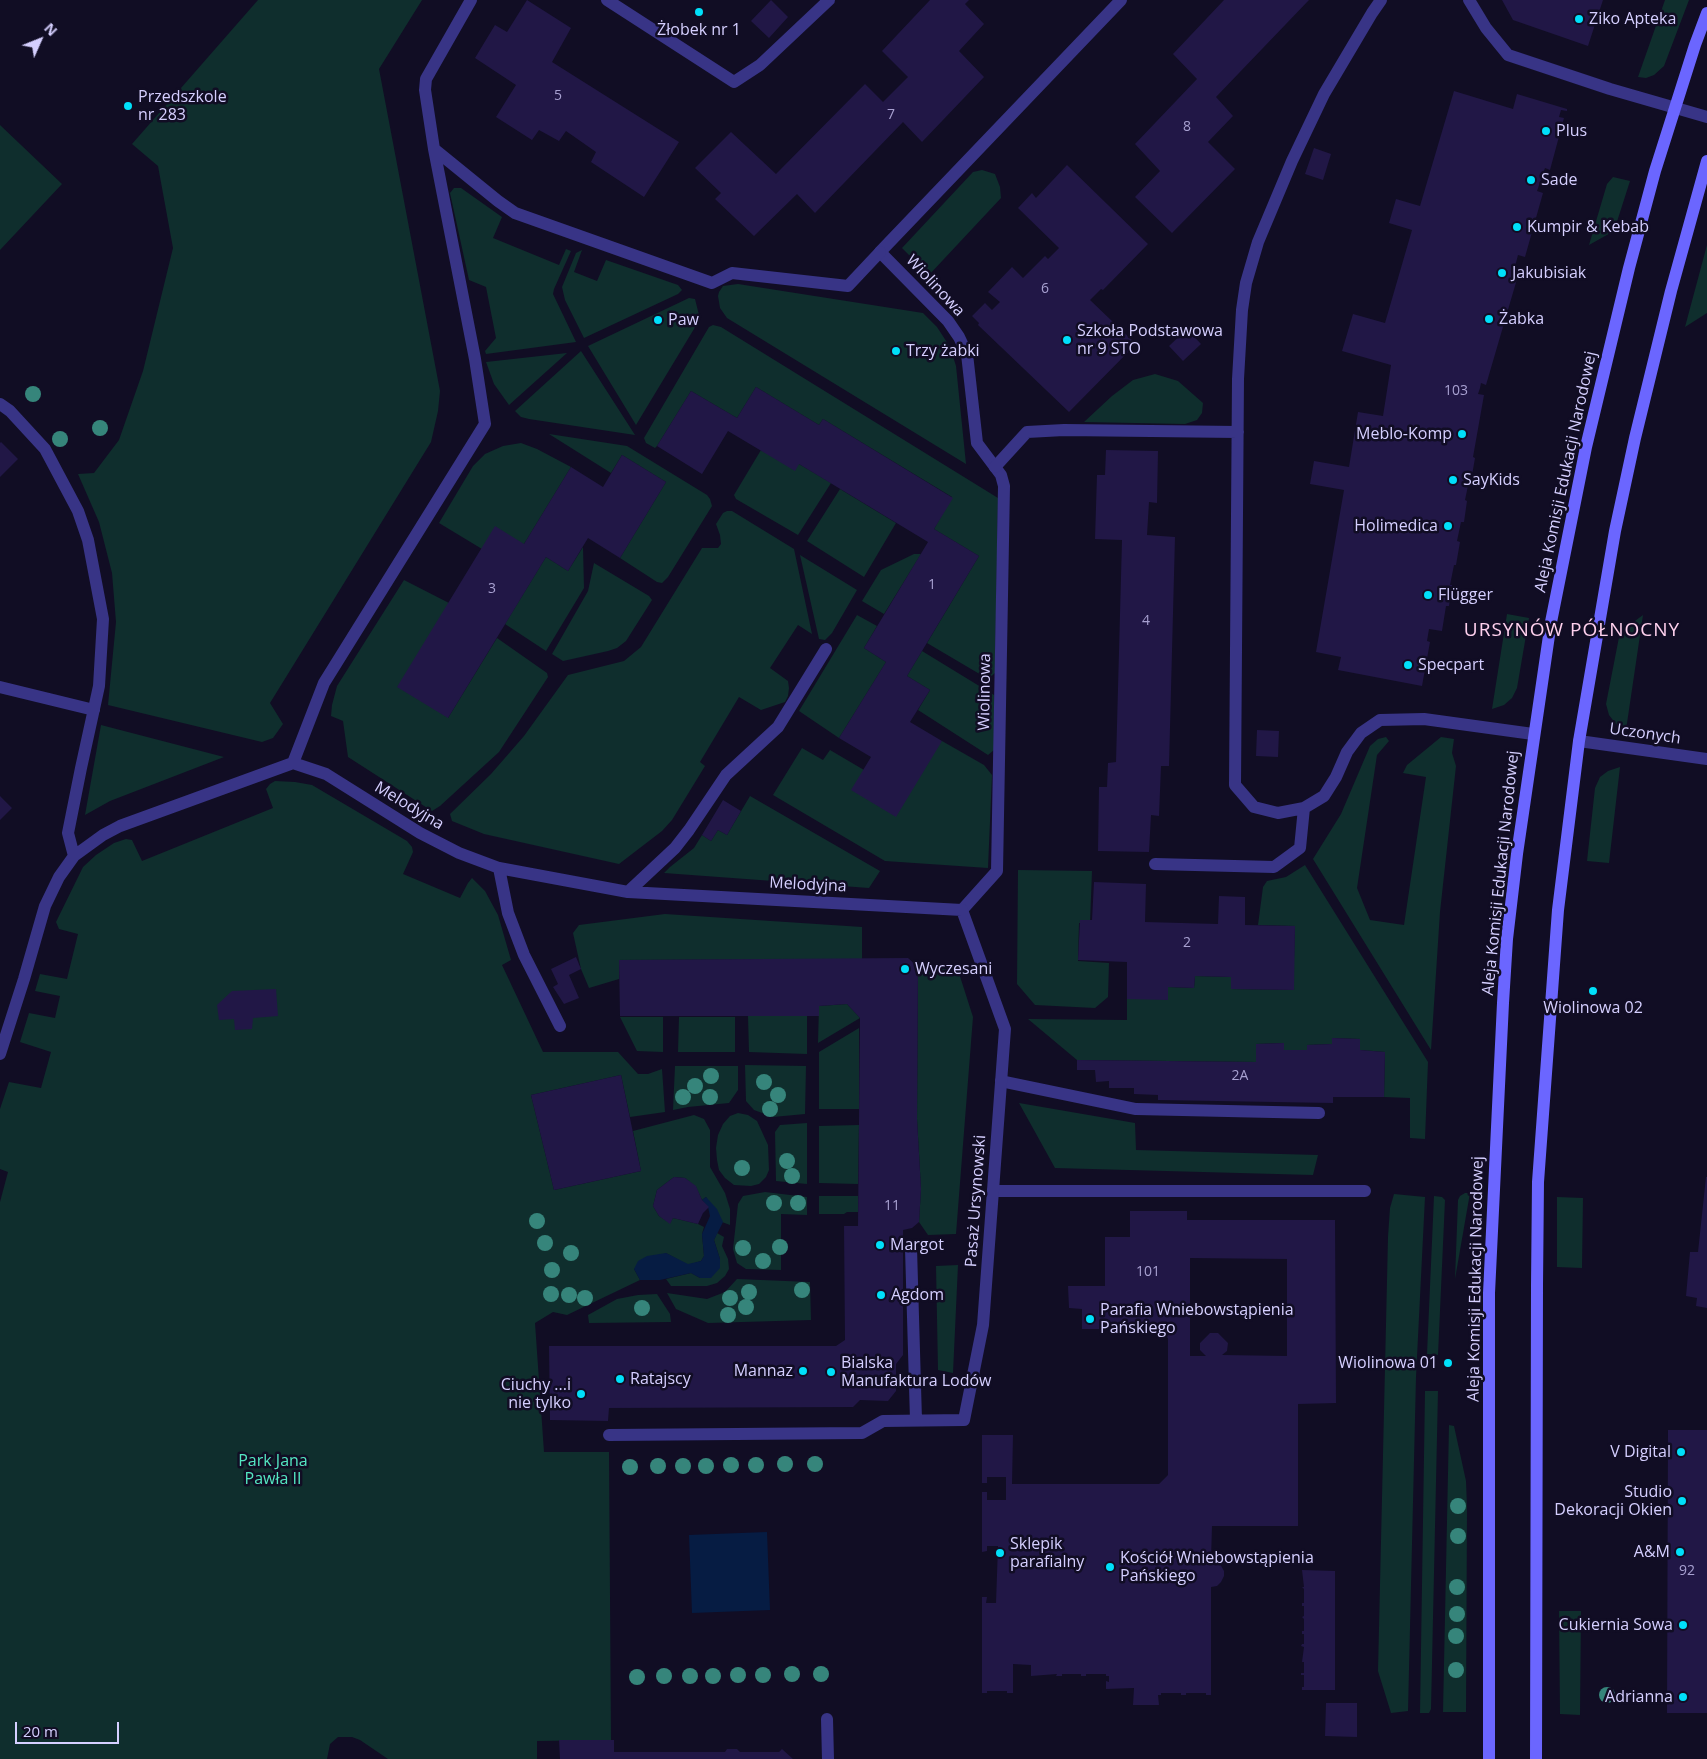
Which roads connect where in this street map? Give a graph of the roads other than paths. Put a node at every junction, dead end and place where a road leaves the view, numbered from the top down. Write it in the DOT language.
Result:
graph roads {
  1 [pos="471,0"];
  2 [pos="607,0"];
  3 [pos="829,0"];
  4 [pos="1121,0"];
  5 [pos="1382,0"];
  6 [pos="1469,0"];
  7 [pos="1707,13"];
  8 [pos="1675,107"];
  9 [pos="1707,117"];
  10 [pos="434,149"];
  11 [pos="1707,161"];
  12 [pos="880,252"];
  13 [pos="0,404"];
  14 [pos="1238,432"];
  15 [pos="995,467"];
  16 [pos="826,649"];
  17 [pos="0,687"];
  18 [pos="94,710"];
  19 [pos="1533,734"];
  20 [pos="1579,741"];
  21 [pos="1707,760"];
  22 [pos="293,762"];
  23 [pos="1304,808"];
  24 [pos="74,856"];
  25 [pos="1154,864"];
  26 [pos="499,868"];
  27 [pos="628,892"];
  28 [pos="962,910"];
  29 [pos="6,1017"];
  30 [pos="560,1026"];
  31 [pos="0,1054"];
  32 [pos="1001,1081"];
  33 [pos="1319,1113"];
  34 [pos="993,1190"];
  35 [pos="1366,1191"];
  36 [pos="911,1248"];
  37 [pos="916,1420"];
  38 [pos="609,1435"];
  39 [pos="827,1720"];
  40 [pos="828,1759"];
  41 [pos="1489,1759"];
  42 [pos="1536,1759"];
  1 -- 10 [label="street"];
  2 -- 3 [label="street"];
  4 -- 12 [label="street, Wiolinowa"];
  5 -- 14 [label="street"];
  6 -- 8 [label="street"];
  7 -- 8 [label="main road, Aleja Komisji Edukacji Narodowej"];
  8 -- 9 [label="street"];
  8 -- 19 [label="main road, Aleja Komisji Edukacji Narodowej"];
  10 -- 12 [label="street"];
  10 -- 22 [label="street"];
  11 -- 20 [label="main road"];
  12 -- 15 [label="street, Wiolinowa"];
  13 -- 18 [label="street"];
  14 -- 15 [label="street"];
  14 -- 23 [label="street"];
  15 -- 28 [label="street, Wiolinowa"];
  16 -- 27 [label="street"];
  17 -- 18 [label="street"];
  18 -- 24 [label="street"];
  19 -- 23 [label="street"];
  19 -- 41 [label="main road, Aleja Komisji Edukacji Narodowej"];
  20 -- 21 [label="street, Uczonych"];
  20 -- 42 [label="main road"];
  22 -- 24 [label="street"];
  22 -- 26 [label="street, Melodyjna"];
  23 -- 25 [label="street"];
  24 -- 29 [label="street"];
  26 -- 27 [label="street, Melodyjna"];
  26 -- 30 [label="street"];
  27 -- 28 [label="street, Melodyjna"];
  28 -- 32 [label="street, Pasaż Ursynowski"];
  29 -- 31 [label="street"];
  32 -- 33 [label="street"];
  32 -- 34 [label="street, Pasaż Ursynowski"];
  34 -- 35 [label="street"];
  34 -- 37 [label="street, Pasaż Ursynowski"];
  36 -- 37 [label="street"];
  37 -- 38 [label="street, Pasaż Ursynowski"];
  39 -- 40 [label="street"];
}
